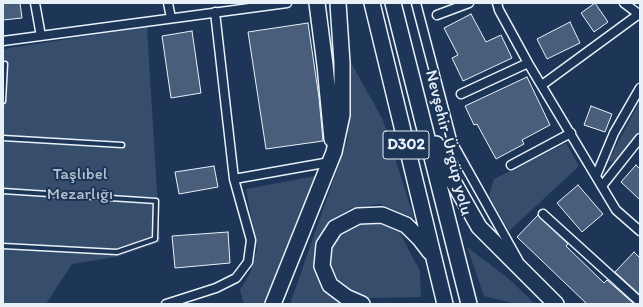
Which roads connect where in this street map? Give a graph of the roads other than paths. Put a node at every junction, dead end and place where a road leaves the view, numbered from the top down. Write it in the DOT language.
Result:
graph roads {
  1 [pos="35,3"];
  2 [pos="168,3"];
  3 [pos="286,3"];
  4 [pos="317,3"];
  5 [pos="338,3"];
  6 [pos="372,3"];
  7 [pos="393,3"];
  8 [pos="416,3"];
  9 [pos="469,3"];
  10 [pos="497,3"];
  11 [pos="624,3"];
  12 [pos="215,12"];
  13 [pos="437,15"];
  14 [pos="639,15"];
  15 [pos="170,18"];
  16 [pos="41,36"];
  17 [pos="3,41"];
  18 [pos="528,63"];
  19 [pos="6,64"];
  20 [pos="542,85"];
  21 [pos="640,88"];
  22 [pos="461,94"];
  23 [pos="3,101"];
  24 [pos="421,111"];
  25 [pos="571,133"];
  26 [pos="3,138"];
  27 [pos="640,138"];
  28 [pos="122,145"];
  29 [pos="332,157"];
  30 [pos="511,165"];
  31 [pos="596,176"];
  32 [pos="234,179"];
  33 [pos="602,186"];
  34 [pos="3,191"];
  35 [pos="543,214"];
  36 [pos="640,231"];
  37 [pos="3,246"];
  38 [pos="433,257"];
  39 [pos="525,273"];
  40 [pos="467,298"];
  41 [pos="640,302"];
  42 [pos="166,304"];
  43 [pos="273,304"];
  44 [pos="362,304"];
  45 [pos="445,304"];
  46 [pos="556,304"];
  1 -- 16 [label="street"];
  2 -- 15 [label="street"];
  3 -- 12 [label="street"];
  4 -- 29 [label="highway"];
  5 -- 29 [label="highway"];
  6 -- 38 [label="highway, D302"];
  7 -- 24 [label="highway, Nevşehir-Ürgüp yolu / D302"];
  8 -- 39 [label="street"];
  9 -- 13 [label="street"];
  10 -- 18 [label="street"];
  11 -- 14 [label="street"];
  12 -- 15 [label="street"];
  12 -- 32 [label="street"];
  14 -- 20 [label="street"];
  15 -- 16 [label="street"];
  16 -- 17 [label="street"];
  18 -- 20 [label="street"];
  18 -- 22 [label="street"];
  19 -- 23 [label="lane"];
  20 -- 25 [label="street"];
  21 -- 31 [label="street"];
  24 -- 39 [label="highway"];
  24 -- 40 [label="highway, Nevşehir-Ürgüp yolu / D302"];
  25 -- 30 [label="street"];
  25 -- 31 [label="street"];
  26 -- 28 [label="lane"];
  27 -- 33 [label="street"];
  29 -- 32 [label="street"];
  29 -- 43 [label="highway"];
  31 -- 33 [label="street"];
  32 -- 42 [label="street"];
  33 -- 36 [label="street"];
  34 -- 37 [label="lane"];
  35 -- 41 [label="street"];
  38 -- 44 [label="highway"];
  38 -- 45 [label="highway, D302"];
  39 -- 46 [label="highway"];
}
